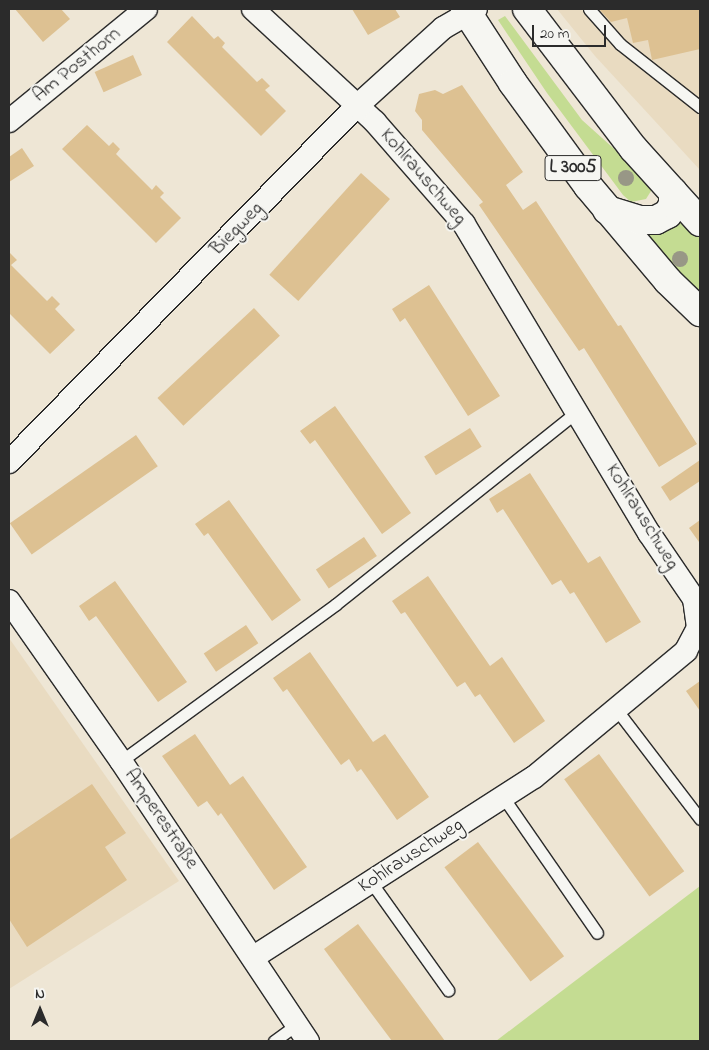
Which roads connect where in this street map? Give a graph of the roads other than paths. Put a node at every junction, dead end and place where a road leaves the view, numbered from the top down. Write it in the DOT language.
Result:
graph roads {
  1 [pos="146,9"];
  2 [pos="253,9"];
  3 [pos="589,9"];
  4 [pos="469,10"];
  5 [pos="523,10"];
  6 [pos="357,106"];
  7 [pos="700,107"];
  8 [pos="9,120"];
  9 [pos="673,192"];
  10 [pos="607,210"];
  11 [pos="700,222"];
  12 [pos="700,312"];
  13 [pos="578,411"];
  14 [pos="9,462"];
  15 [pos="9,601"];
  16 [pos="699,629"];
  17 [pos="616,709"];
  18 [pos="122,761"];
  19 [pos="503,797"];
  20 [pos="700,819"];
  21 [pos="371,882"];
  22 [pos="597,933"];
  23 [pos="254,957"];
  24 [pos="448,990"];
  25 [pos="302,1033"];
  26 [pos="274,1041"];
  1 -- 8 [label="street, Am Posthorn"];
  2 -- 6 [label="street"];
  3 -- 7 [label="lane"];
  4 -- 6 [label="street, Biegweg"];
  4 -- 10 [label="main road, L 3005"];
  5 -- 9 [label="main road, L 3005"];
  6 -- 13 [label="street, Kohlrauschweg"];
  6 -- 14 [label="street, Biegweg"];
  9 -- 10 [label="main road"];
  9 -- 11 [label="main road, L 3005"];
  10 -- 12 [label="main road, L 3005"];
  13 -- 16 [label="street, Kohlrauschweg"];
  13 -- 18 [label="lane"];
  15 -- 18 [label="street, Amperestraße"];
  16 -- 17 [label="street, Kohlrauschweg"];
  17 -- 19 [label="street, Kohlrauschweg"];
  17 -- 20 [label="lane"];
  18 -- 23 [label="street, Amperestraße"];
  19 -- 21 [label="street, Kohlrauschweg"];
  19 -- 22 [label="lane"];
  21 -- 23 [label="street, Kohlrauschweg"];
  21 -- 24 [label="lane"];
  23 -- 25 [label="street, Amperestraße"];
  25 -- 26 [label="lane"];
}
